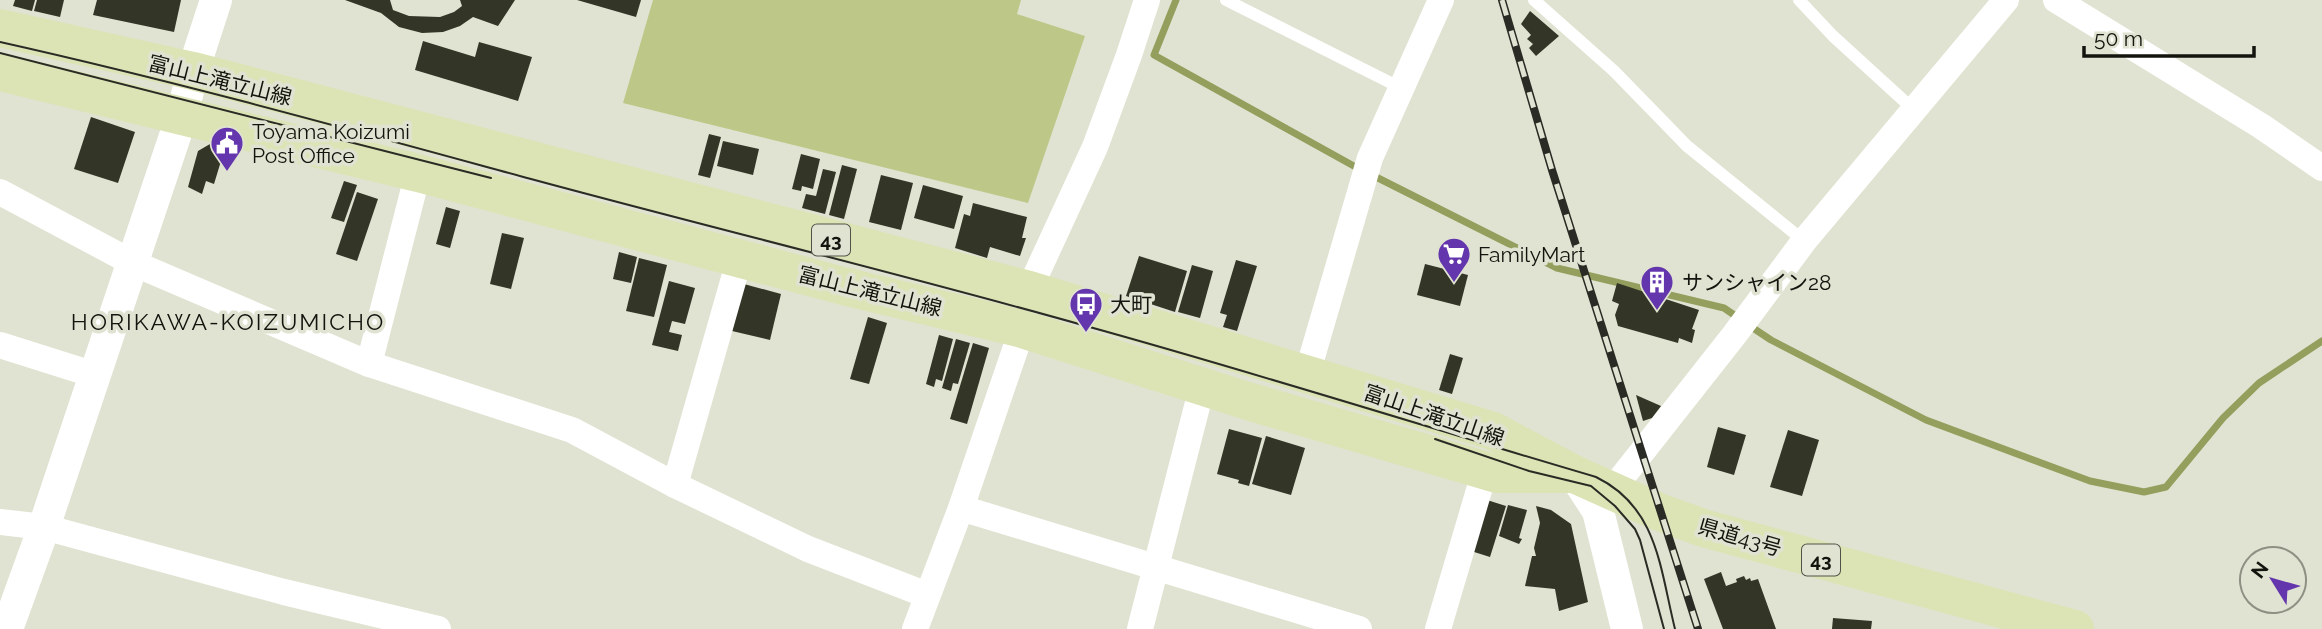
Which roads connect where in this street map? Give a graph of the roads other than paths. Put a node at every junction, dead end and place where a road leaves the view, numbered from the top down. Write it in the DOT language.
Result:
graph roads {
  1 [pos="216,0"];
  2 [pos="1147,0"];
  3 [pos="1226,0"];
  4 [pos="1441,0"];
  5 [pos="1534,0"];
  6 [pos="1799,0"];
  7 [pos="2006,0"];
  8 [pos="2056,0"];
  9 [pos="0,28"];
  10 [pos="193,71"];
  11 [pos="0,72"];
  12 [pos="1401,88"];
  13 [pos="1914,110"];
  14 [pos="182,115"];
  15 [pos="2322,168"];
  16 [pos="418,173"];
  17 [pos="0,192"];
  18 [pos="1804,240"];
  19 [pos="740,257"];
  20 [pos="133,263"];
  21 [pos="1028,290"];
  22 [pos="1019,328"];
  23 [pos="0,345"];
  24 [pos="369,364"];
  25 [pos="1307,373"];
  26 [pos="95,375"];
  27 [pos="1202,387"];
  28 [pos="1485,471"];
  29 [pos="1574,474"];
  30 [pos="675,485"];
  31 [pos="1612,490"];
  32 [pos="961,508"];
  33 [pos="0,522"];
  34 [pos="44,527"];
  35 [pos="1156,567"];
  36 [pos="927,595"];
  37 [pos="2051,626"];
  38 [pos="7,629"];
  39 [pos="438,629"];
  40 [pos="915,629"];
  41 [pos="1140,629"];
  42 [pos="1359,629"];
  43 [pos="1438,629"];
  44 [pos="1627,629"];
  1 -- 10 [label="street"];
  2 -- 21 [label="street"];
  3 -- 12 [label="lane"];
  4 -- 12 [label="street"];
  5 -- 18 [label="lane"];
  6 -- 13 [label="lane"];
  7 -- 13 [label="street"];
  8 -- 15 [label="street"];
  9 -- 10 [label="main road, 富山上滝立山線 / 43"];
  10 -- 14 [label="street"];
  10 -- 21 [label="main road, 富山上滝立山線 / 43"];
  11 -- 14 [label="main road, 富山上滝立山線 / 43"];
  12 -- 25 [label="street"];
  13 -- 18 [label="street"];
  14 -- 16 [label="main road, 富山上滝立山線 / 43"];
  14 -- 20 [label="street"];
  16 -- 19 [label="main road, 富山上滝立山線 / 43"];
  16 -- 24 [label="street"];
  17 -- 20 [label="street"];
  18 -- 31 [label="street"];
  19 -- 22 [label="main road, 富山上滝立山線 / 43"];
  19 -- 30 [label="street"];
  20 -- 24 [label="street"];
  20 -- 26 [label="street"];
  21 -- 22 [label="street"];
  21 -- 25 [label="main road, 富山上滝立山線 / 43"];
  22 -- 27 [label="main road, 富山上滝立山線 / 43"];
  22 -- 32 [label="street"];
  23 -- 26 [label="street"];
  24 -- 30 [label="street"];
  25 -- 29 [label="main road, 富山上滝立山線 / 43"];
  26 -- 34 [label="street"];
  27 -- 28 [label="main road, 富山上滝立山線 / 43"];
  27 -- 35 [label="street"];
  28 -- 29 [label="main road, 富山上滝立山線 / 43"];
  28 -- 43 [label="street"];
  29 -- 31 [label="main road, 県道43号 / 43"];
  29 -- 44 [label="street"];
  30 -- 36 [label="street"];
  31 -- 37 [label="main road, 県道43号 / 43"];
  32 -- 35 [label="street"];
  32 -- 36 [label="street"];
  33 -- 34 [label="street"];
  34 -- 38 [label="street"];
  34 -- 39 [label="street"];
  35 -- 41 [label="street"];
  35 -- 42 [label="street"];
  36 -- 40 [label="street"];
}
